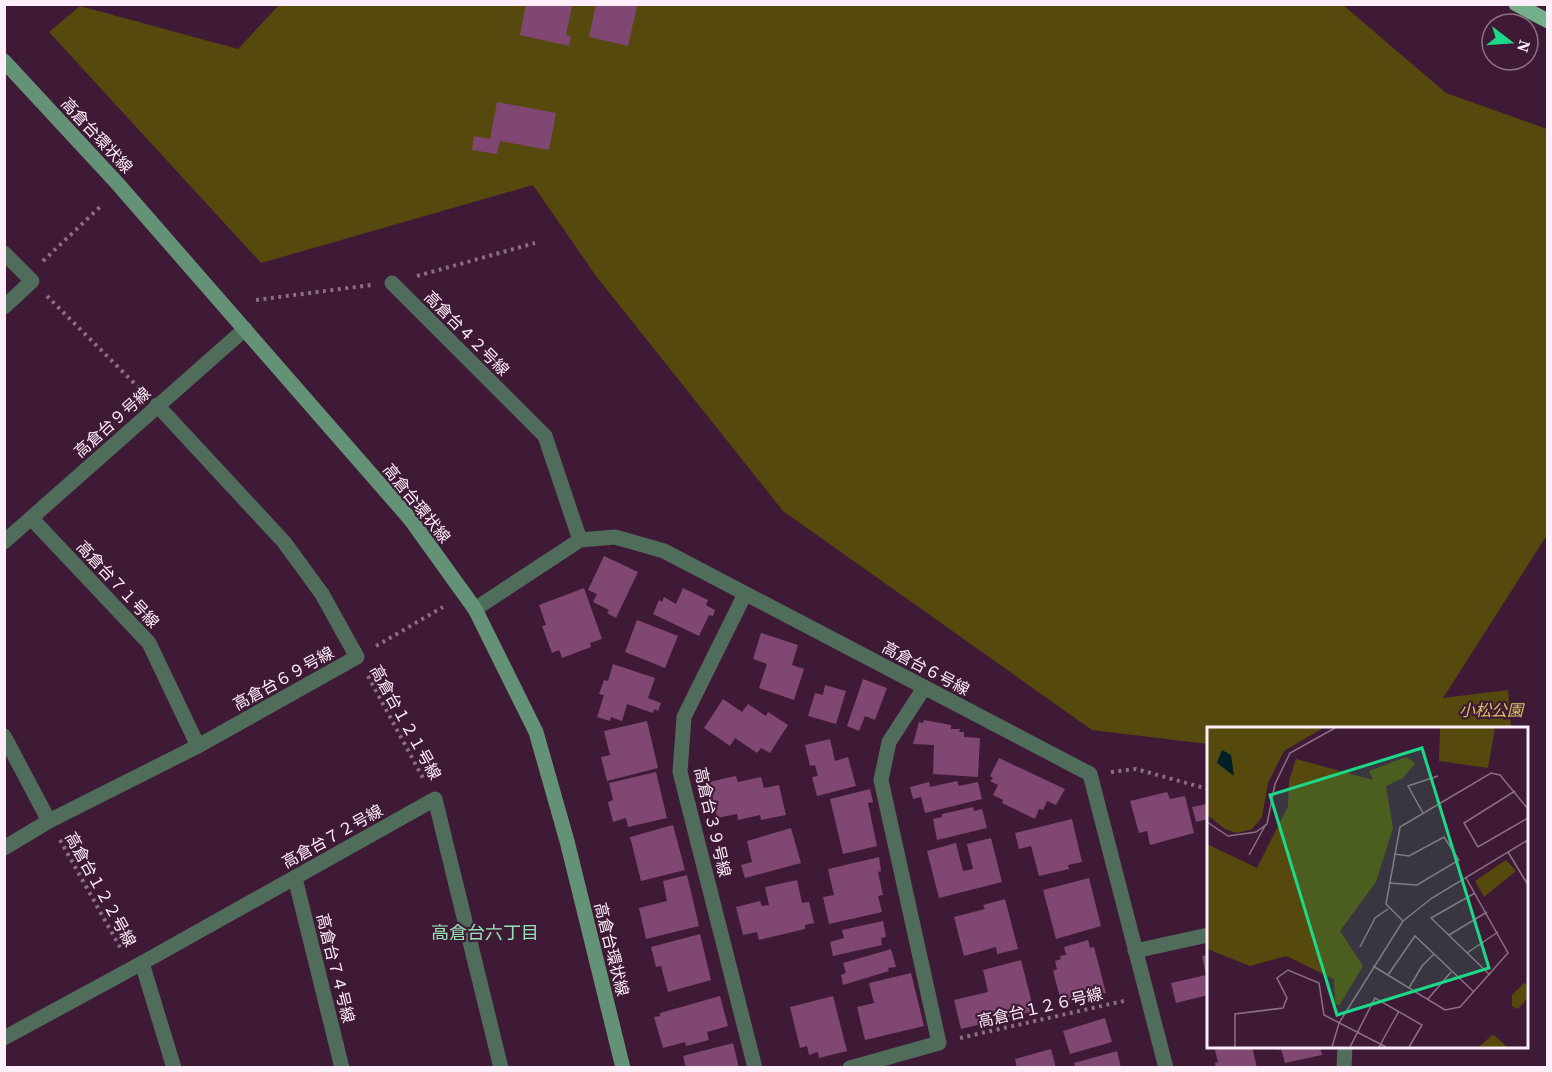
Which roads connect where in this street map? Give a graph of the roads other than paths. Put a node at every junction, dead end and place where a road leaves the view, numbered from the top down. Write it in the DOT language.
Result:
graph roads {
  1 [pos="1516,4"];
  2 [pos="1548,21"];
  3 [pos="4,61"];
  4 [pos="4,253"];
  5 [pos="392,283"];
  6 [pos="4,307"];
  7 [pos="244,329"];
  8 [pos="157,405"];
  9 [pos="32,519"];
  10 [pos="580,540"];
  11 [pos="4,543"];
  12 [pos="746,594"];
  13 [pos="475,609"];
  14 [pos="924,688"];
  15 [pos="4,736"];
  16 [pos="198,746"];
  17 [pos="49,821"];
  18 [pos="4,848"];
  19 [pos="295,878"];
  20 [pos="1207,935"];
  21 [pos="1135,951"];
  22 [pos="137,966"];
  23 [pos="4,1038"];
  24 [pos="1345,1048"];
  25 [pos="174,1068"];
  26 [pos="342,1068"];
  27 [pos="501,1068"];
  28 [pos="623,1068"];
  29 [pos="755,1068"];
  30 [pos="850,1068"];
  31 [pos="1166,1068"];
  32 [pos="1344,1068"];
  1 -- 2 [label="main road"];
  3 -- 7 [label="street, 高倉台環状線"];
  4 -- 6 [label="street"];
  5 -- 10 [label="street, 高倉台４２号線"];
  7 -- 8 [label="street, 高倉台９号線"];
  7 -- 13 [label="street, 高倉台環状線"];
  8 -- 9 [label="street, 高倉台９号線"];
  8 -- 16 [label="street, 高倉台６９号線"];
  9 -- 11 [label="street, 高倉台９号線"];
  9 -- 16 [label="street, 高倉台７１号線"];
  10 -- 12 [label="street, 高倉台６号線"];
  10 -- 13 [label="street, 高倉台６号線"];
  12 -- 14 [label="street, 高倉台６号線"];
  12 -- 29 [label="street, 高倉台３９号線"];
  13 -- 28 [label="street, 高倉台環状線"];
  14 -- 21 [label="street, 高倉台６号線"];
  14 -- 30 [label="street"];
  15 -- 17 [label="street"];
  16 -- 17 [label="street, 高倉台６９号線"];
  17 -- 18 [label="street, 高倉台６９号線"];
  19 -- 22 [label="street, 高倉台７２号線"];
  19 -- 26 [label="street, 高倉台７４号線"];
  19 -- 27 [label="street, 高倉台７２号線"];
  20 -- 21 [label="street"];
  21 -- 31 [label="street"];
  22 -- 23 [label="street, 高倉台７２号線"];
  22 -- 25 [label="street"];
  24 -- 32 [label="street"];
}
